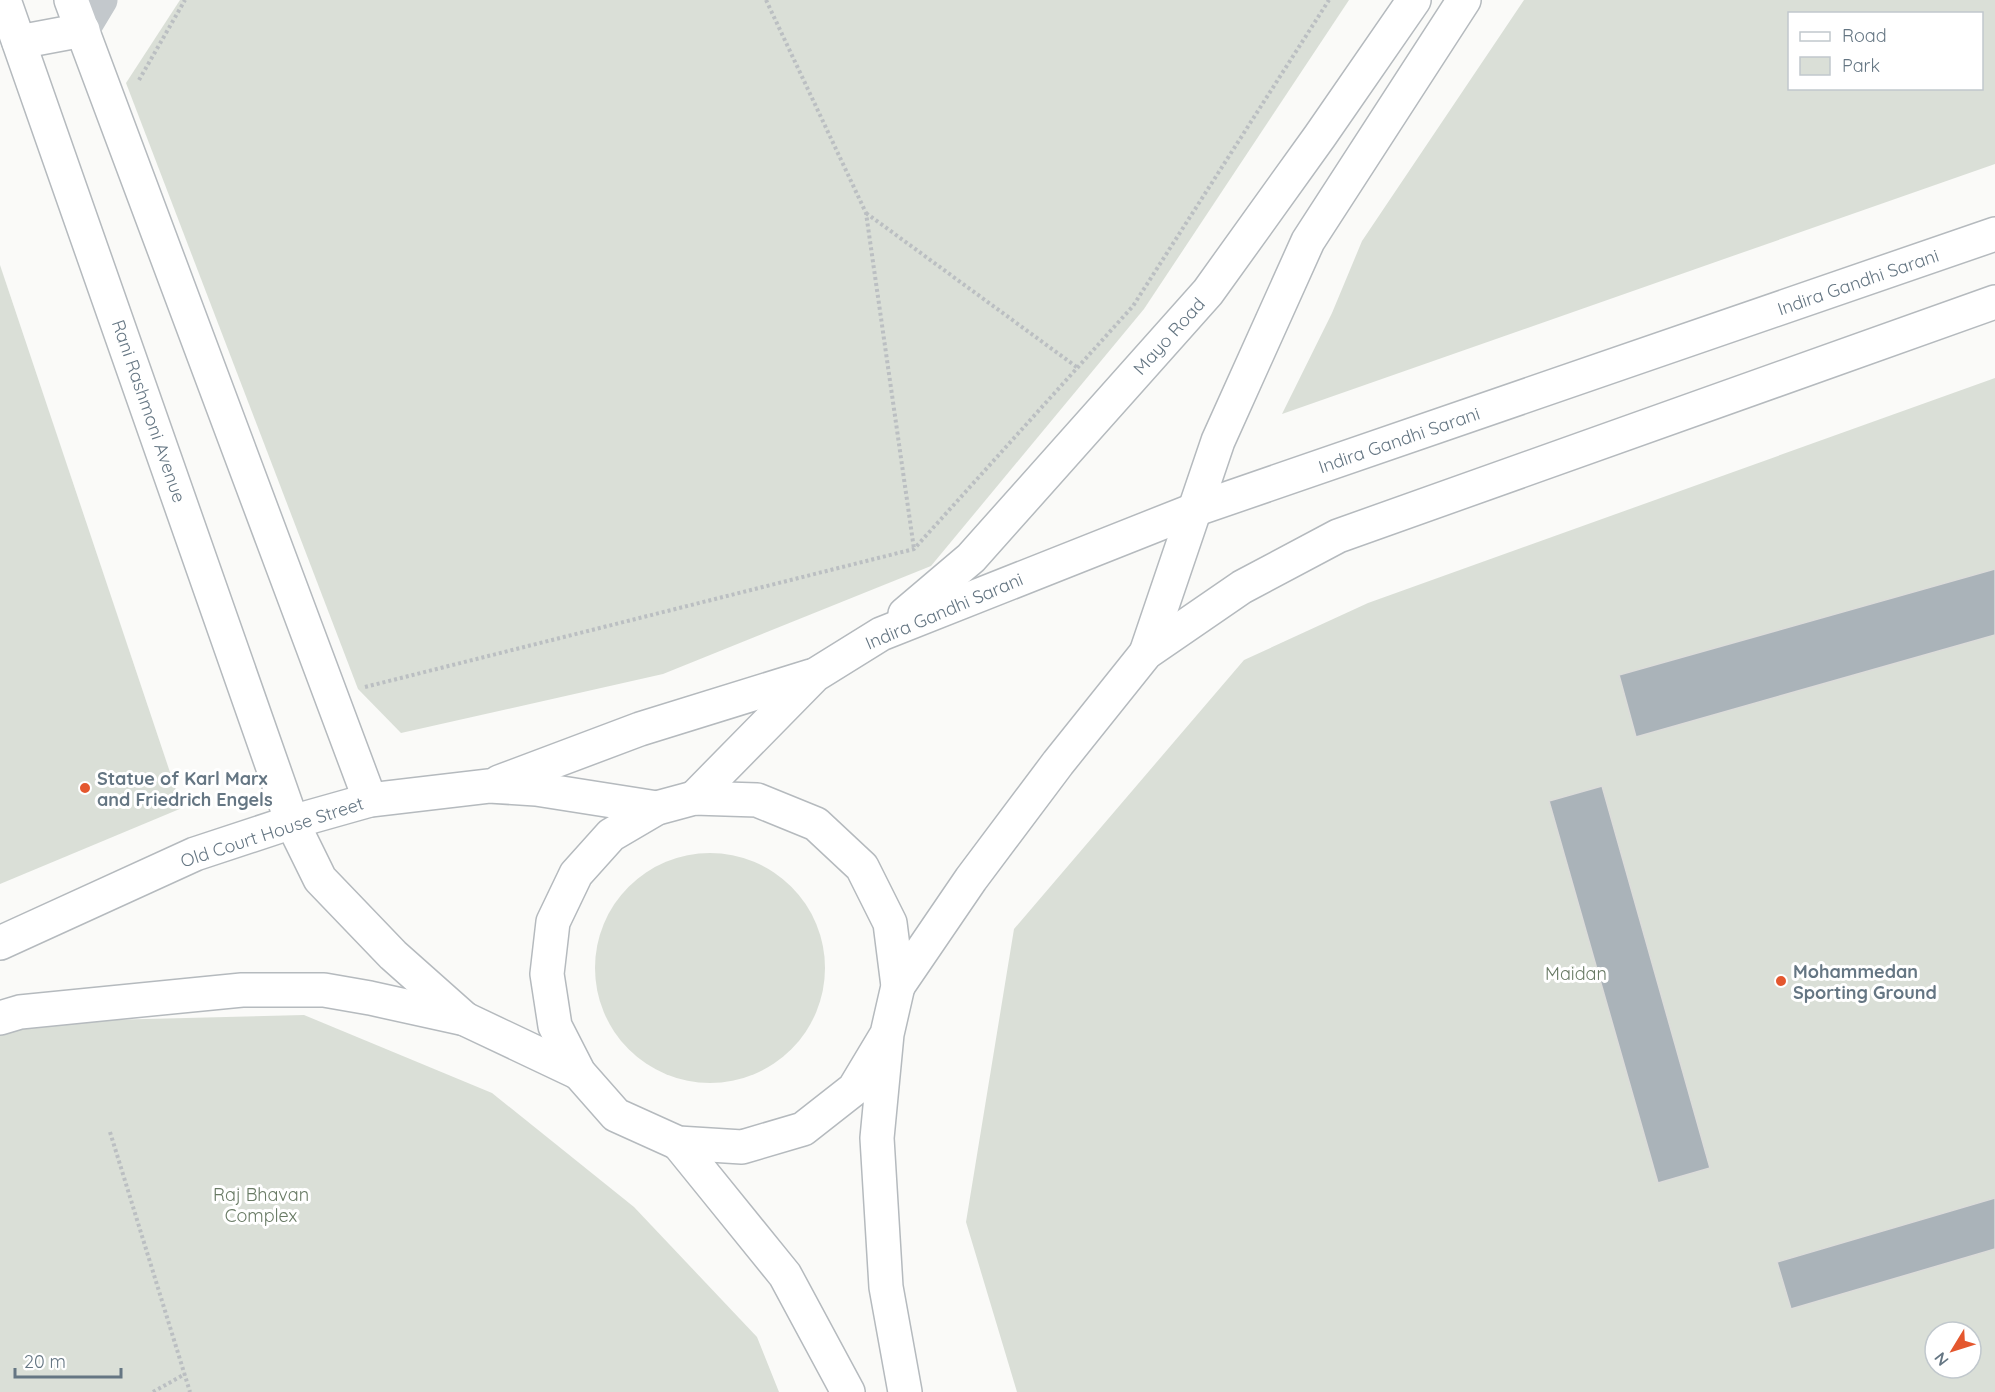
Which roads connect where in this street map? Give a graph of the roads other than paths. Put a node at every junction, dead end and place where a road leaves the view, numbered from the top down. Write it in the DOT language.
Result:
graph roads {
  1 [pos="4,0"];
  2 [pos="71,0"];
  3 [pos="101,0"];
  4 [pos="1414,0"];
  5 [pos="1464,0"];
  6 [pos="83,30"];
  7 [pos="19,42"];
  8 [pos="1995,234"];
  9 [pos="1995,302"];
  10 [pos="1194,510"];
  11 [pos="881,634"];
  12 [pos="1146,653"];
  13 [pos="815,675"];
  14 [pos="489,786"];
  15 [pos="694,798"];
  16 [pos="370,800"];
  17 [pos="657,808"];
  18 [pos="292,822"];
  19 [pos="0,943"];
  20 [pos="898,986"];
  21 [pos="0,1018"];
  22 [pos="465,1020"];
  23 [pos="887,1034"];
  24 [pos="579,1073"];
  25 [pos="678,1143"];
  26 [pos="848,1392"];
  27 [pos="905,1392"];
  1 -- 7 [label="main road, Rani Rashmoni Avenue"];
  2 -- 6 [label="main road"];
  3 -- 6 [label="lane"];
  4 -- 11 [label="main road, Mayo Road"];
  5 -- 10 [label="main road"];
  6 -- 7 [label="main road"];
  6 -- 16 [label="main road"];
  7 -- 18 [label="main road, Rani Rashmoni Avenue"];
  8 -- 10 [label="main road, Indira Gandhi Sarani"];
  9 -- 12 [label="main road"];
  10 -- 11 [label="main road, Indira Gandhi Sarani"];
  10 -- 12 [label="main road"];
  11 -- 13 [label="main road, Indira Gandhi Sarani"];
  12 -- 20 [label="main road"];
  13 -- 14 [label="main road"];
  13 -- 15 [label="main road"];
  14 -- 16 [label="main road, Old Court House Street"];
  14 -- 17 [label="main road"];
  15 -- 17 [label="main road"];
  15 -- 20 [label="main road"];
  16 -- 18 [label="main road, Old Court House Street"];
  17 -- 24 [label="main road"];
  18 -- 19 [label="main road, Old Court House Street"];
  18 -- 22 [label="main road, Rani Rashmoni Avenue"];
  20 -- 23 [label="main road"];
  21 -- 22 [label="main road"];
  22 -- 24 [label="main road"];
  23 -- 25 [label="main road"];
  23 -- 27 [label="main road"];
  24 -- 25 [label="main road"];
  25 -- 26 [label="main road"];
}
